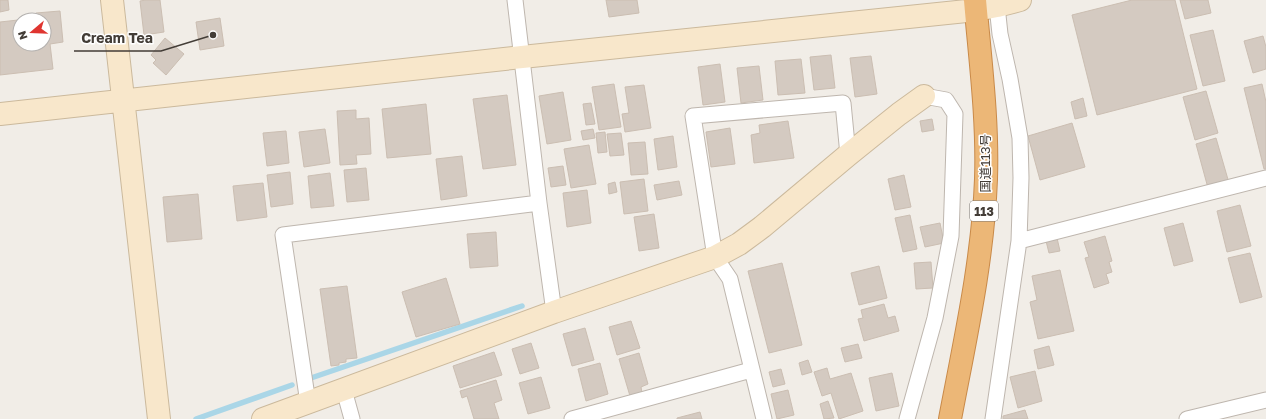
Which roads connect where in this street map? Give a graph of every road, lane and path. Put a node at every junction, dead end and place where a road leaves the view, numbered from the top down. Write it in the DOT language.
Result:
graph roads {
  1 [pos="112,0"];
  2 [pos="515,0"];
  3 [pos="1020,0"];
  4 [pos="975,5"];
  5 [pos="997,6"];
  6 [pos="522,57"];
  7 [pos="924,96"];
  8 [pos="123,100"];
  9 [pos="0,114"];
  10 [pos="848,155"];
  11 [pos="1266,178"];
  12 [pos="539,203"];
  13 [pos="1020,240"];
  14 [pos="716,257"];
  15 [pos="554,312"];
  16 [pos="751,370"];
  17 [pos="344,390"];
  18 [pos="1266,400"];
  19 [pos="308,403"];
  20 [pos="159,419"];
  21 [pos="263,419"];
  22 [pos="352,419"];
  23 [pos="572,419"];
  24 [pos="764,419"];
  25 [pos="907,419"];
  26 [pos="950,419"];
  27 [pos="992,419"];
  28 [pos="1187,419"];
  1 -- 8 [label="street"];
  2 -- 6 [label="street"];
  3 -- 5 [label="street"];
  4 -- 5 [label="street"];
  4 -- 6 [label="street"];
  4 -- 26 [label="highway, 国道113号 / 113"];
  5 -- 13 [label="street"];
  6 -- 8 [label="street"];
  6 -- 12 [label="street"];
  7 -- 10 [label="street"];
  7 -- 25 [label="street"];
  8 -- 9 [label="street"];
  8 -- 20 [label="street"];
  10 -- 14 [label="street"];
  10 -- 14 [label="street"];
  11 -- 13 [label="street"];
  12 -- 15 [label="street"];
  12 -- 19 [label="street"];
  13 -- 27 [label="street"];
  14 -- 15 [label="street"];
  14 -- 16 [label="street"];
  15 -- 17 [label="street"];
  16 -- 23 [label="street"];
  16 -- 24 [label="street"];
  17 -- 19 [label="street"];
  17 -- 22 [label="street"];
  18 -- 28 [label="street"];
  19 -- 21 [label="street"];
}
